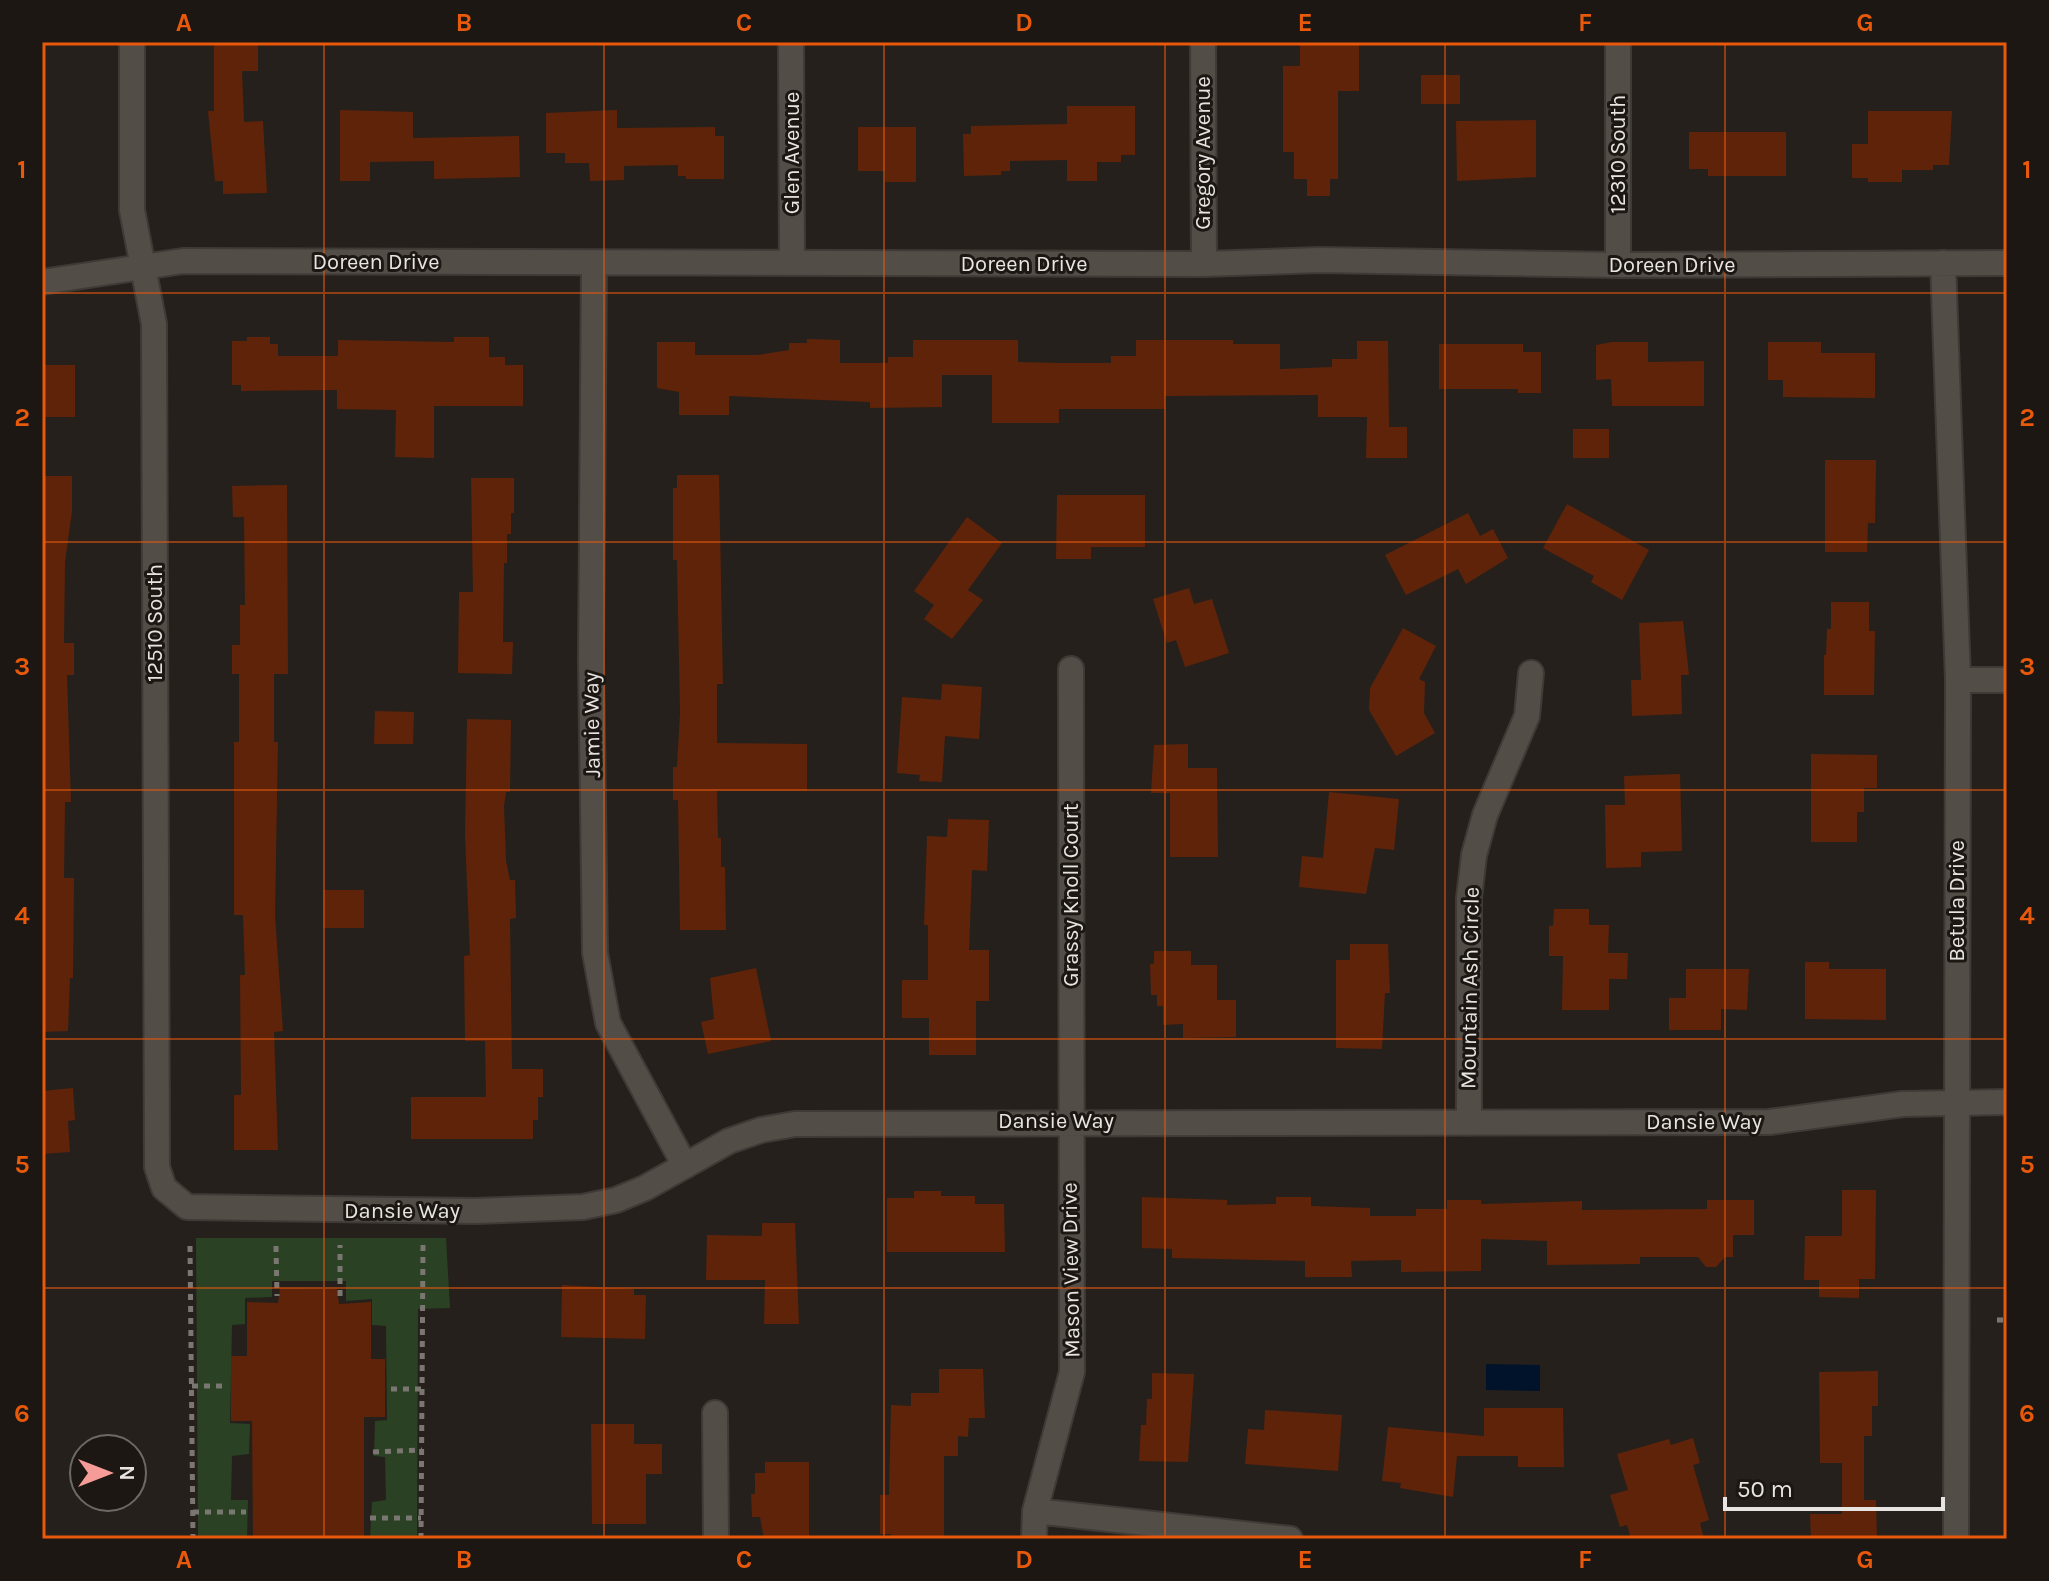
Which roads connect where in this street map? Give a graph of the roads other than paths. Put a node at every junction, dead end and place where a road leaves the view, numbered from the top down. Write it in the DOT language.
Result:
graph roads {
  1 [pos="132,42"];
  2 [pos="791,42"];
  3 [pos="1203,42"];
  4 [pos="1618,42"];
  5 [pos="594,263"];
  6 [pos="792,263"];
  7 [pos="1943,263"];
  8 [pos="2007,263"];
  9 [pos="1204,264"];
  10 [pos="1618,265"];
  11 [pos="143,267"];
  12 [pos="42,282"];
  13 [pos="1071,669"];
  14 [pos="1531,673"];
  15 [pos="1958,680"];
  16 [pos="2007,680"];
  17 [pos="2007,1102"];
  18 [pos="1956,1103"];
  19 [pos="1070,1121"];
  20 [pos="1469,1123"];
  21 [pos="685,1166"];
  22 [pos="175,1200"];
  23 [pos="715,1413"];
  24 [pos="1035,1511"];
  25 [pos="716,1539"];
  26 [pos="1034,1539"];
  27 [pos="1290,1539"];
  28 [pos="1956,1539"];
  1 -- 11 [label="street, 12510 South"];
  2 -- 6 [label="street, Glen Avenue"];
  3 -- 9 [label="street, Gregory Avenue"];
  4 -- 10 [label="street, 12310 South"];
  5 -- 6 [label="street, Doreen Drive"];
  5 -- 11 [label="street, Doreen Drive"];
  5 -- 21 [label="street, Jamie Way"];
  6 -- 9 [label="street, Doreen Drive"];
  7 -- 8 [label="street, Doreen Drive"];
  7 -- 10 [label="street, Doreen Drive"];
  7 -- 15 [label="street, Betula Drive"];
  9 -- 10 [label="street, Doreen Drive"];
  11 -- 12 [label="street, Doreen Drive"];
  11 -- 22 [label="street, 12510 South"];
  13 -- 19 [label="street, Grassy Knoll Court"];
  14 -- 20 [label="street, Mountain Ash Circle"];
  15 -- 16 [label="street"];
  15 -- 18 [label="street, Betula Drive"];
  17 -- 18 [label="street, Dansie Way"];
  18 -- 20 [label="street, Dansie Way"];
  18 -- 28 [label="street, Betula Drive"];
  19 -- 20 [label="street, Dansie Way"];
  19 -- 21 [label="street, Dansie Way"];
  19 -- 24 [label="street, Mason View Drive"];
  21 -- 22 [label="street, Dansie Way"];
  23 -- 25 [label="street"];
  24 -- 26 [label="street, Mason View Drive"];
  24 -- 27 [label="street"];
}
